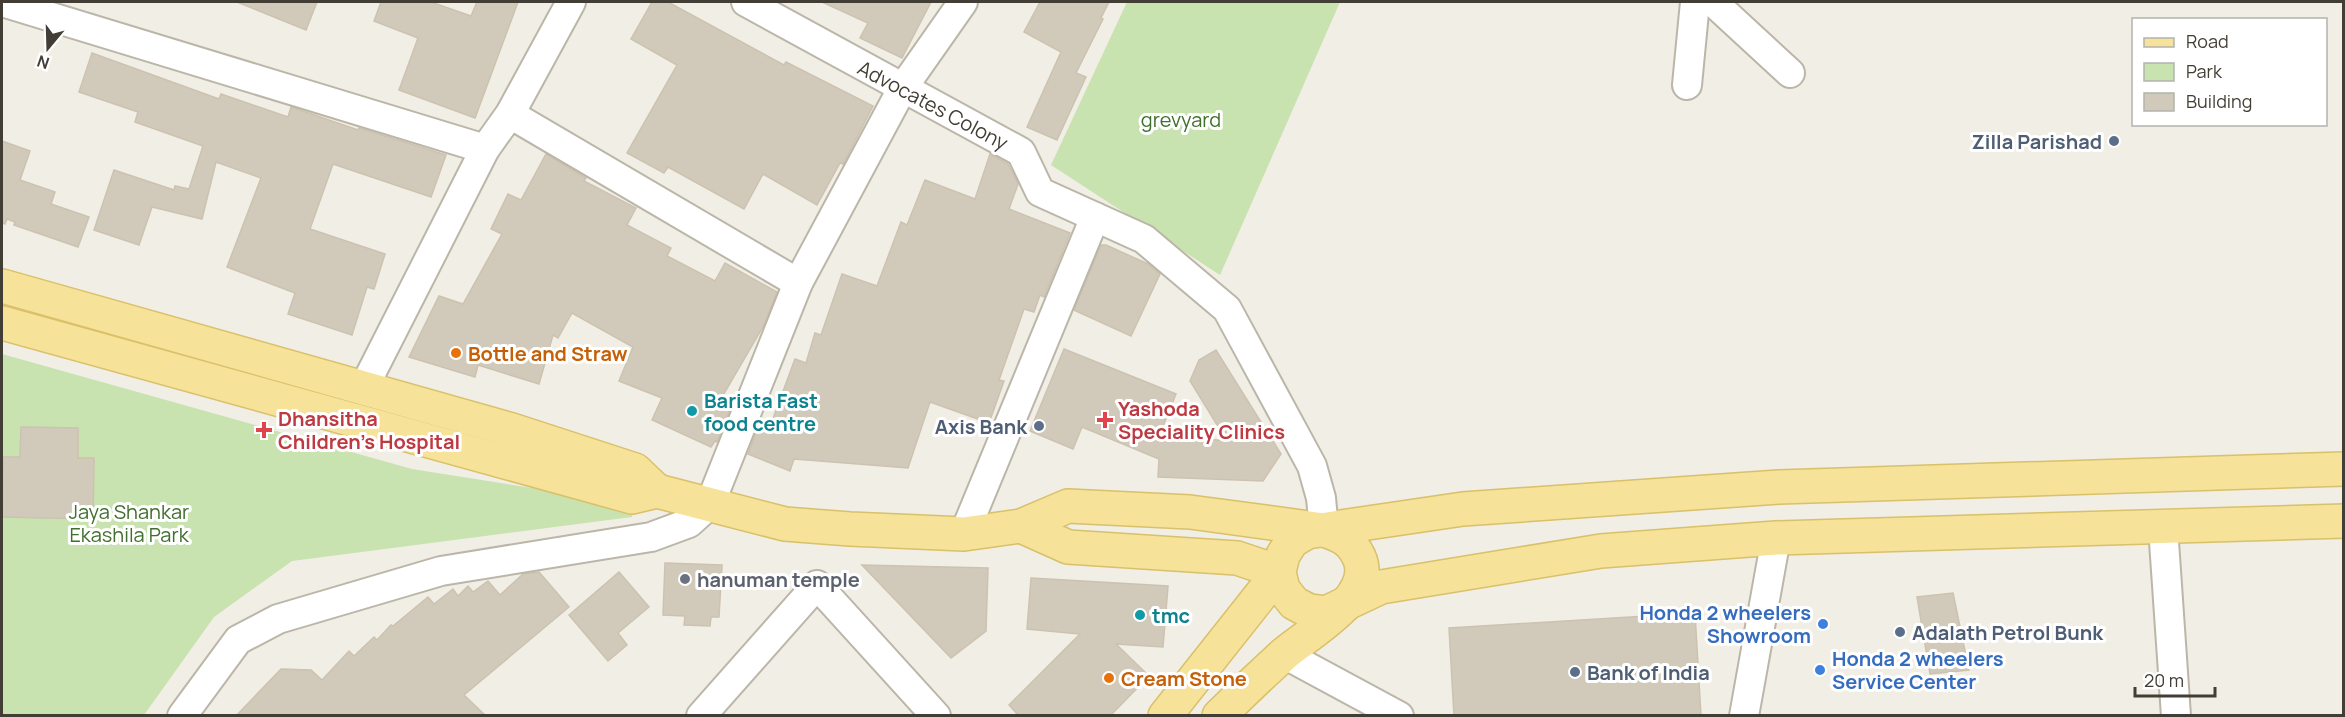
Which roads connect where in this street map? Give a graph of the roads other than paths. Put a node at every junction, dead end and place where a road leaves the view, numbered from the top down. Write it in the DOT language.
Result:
graph roads {
  1 [pos="2,2"];
  2 [pos="571,2"];
  3 [pos="746,2"];
  4 [pos="963,2"];
  5 [pos="1695,2"];
  6 [pos="1713,2"];
  7 [pos="1790,73"];
  8 [pos="1687,86"];
  9 [pos="902,89"];
  10 [pos="510,114"];
  11 [pos="485,149"];
  12 [pos="1095,217"];
  13 [pos="798,283"];
  14 [pos="2,286"];
  15 [pos="2,323"];
  16 [pos="363,389"];
  17 [pos="2343,469"];
  18 [pos="657,491"];
  19 [pos="710,504"];
  20 [pos="2343,520"];
  21 [pos="1022,526"];
  22 [pos="2163,527"];
  23 [pos="1324,530"];
  24 [pos="964,534"];
  25 [pos="1776,538"];
  26 [pos="1279,572"];
  27 [pos="1343,607"];
  28 [pos="1284,654"];
  29 [pos="190,712"];
  30 [pos="701,716"];
  31 [pos="936,716"];
  32 [pos="1165,716"];
  33 [pos="1219,716"];
  34 [pos="1399,716"];
  35 [pos="1744,716"];
  36 [pos="2176,716"];
  1 -- 11 [label="street"];
  2 -- 10 [label="street"];
  3 -- 9 [label="street, Advocates Colony"];
  4 -- 9 [label="street"];
  5 -- 8 [label="street"];
  6 -- 7 [label="street"];
  9 -- 12 [label="street, Advocates Colony"];
  9 -- 13 [label="street"];
  10 -- 11 [label="street"];
  10 -- 13 [label="street"];
  11 -- 16 [label="street"];
  12 -- 23 [label="street, Advocates Colony"];
  12 -- 24 [label="street"];
  13 -- 19 [label="street"];
  14 -- 16 [label="main road"];
  15 -- 18 [label="main road"];
  16 -- 18 [label="main road"];
  17 -- 23 [label="main road"];
  18 -- 19 [label="main road"];
  19 -- 24 [label="main road"];
  19 -- 29 [label="street"];
  20 -- 22 [label="main road"];
  21 -- 23 [label="main road"];
  21 -- 24 [label="main road"];
  21 -- 26 [label="main road"];
  22 -- 25 [label="main road"];
  22 -- 36 [label="street"];
  23 -- 26 [label="main road"];
  23 -- 27 [label="main road"];
  25 -- 27 [label="main road"];
  25 -- 35 [label="street"];
  26 -- 27 [label="main road"];
  26 -- 32 [label="main road"];
  27 -- 28 [label="main road"];
  28 -- 33 [label="main road"];
  28 -- 34 [label="street"];
  30 -- 31 [label="street"];
}
